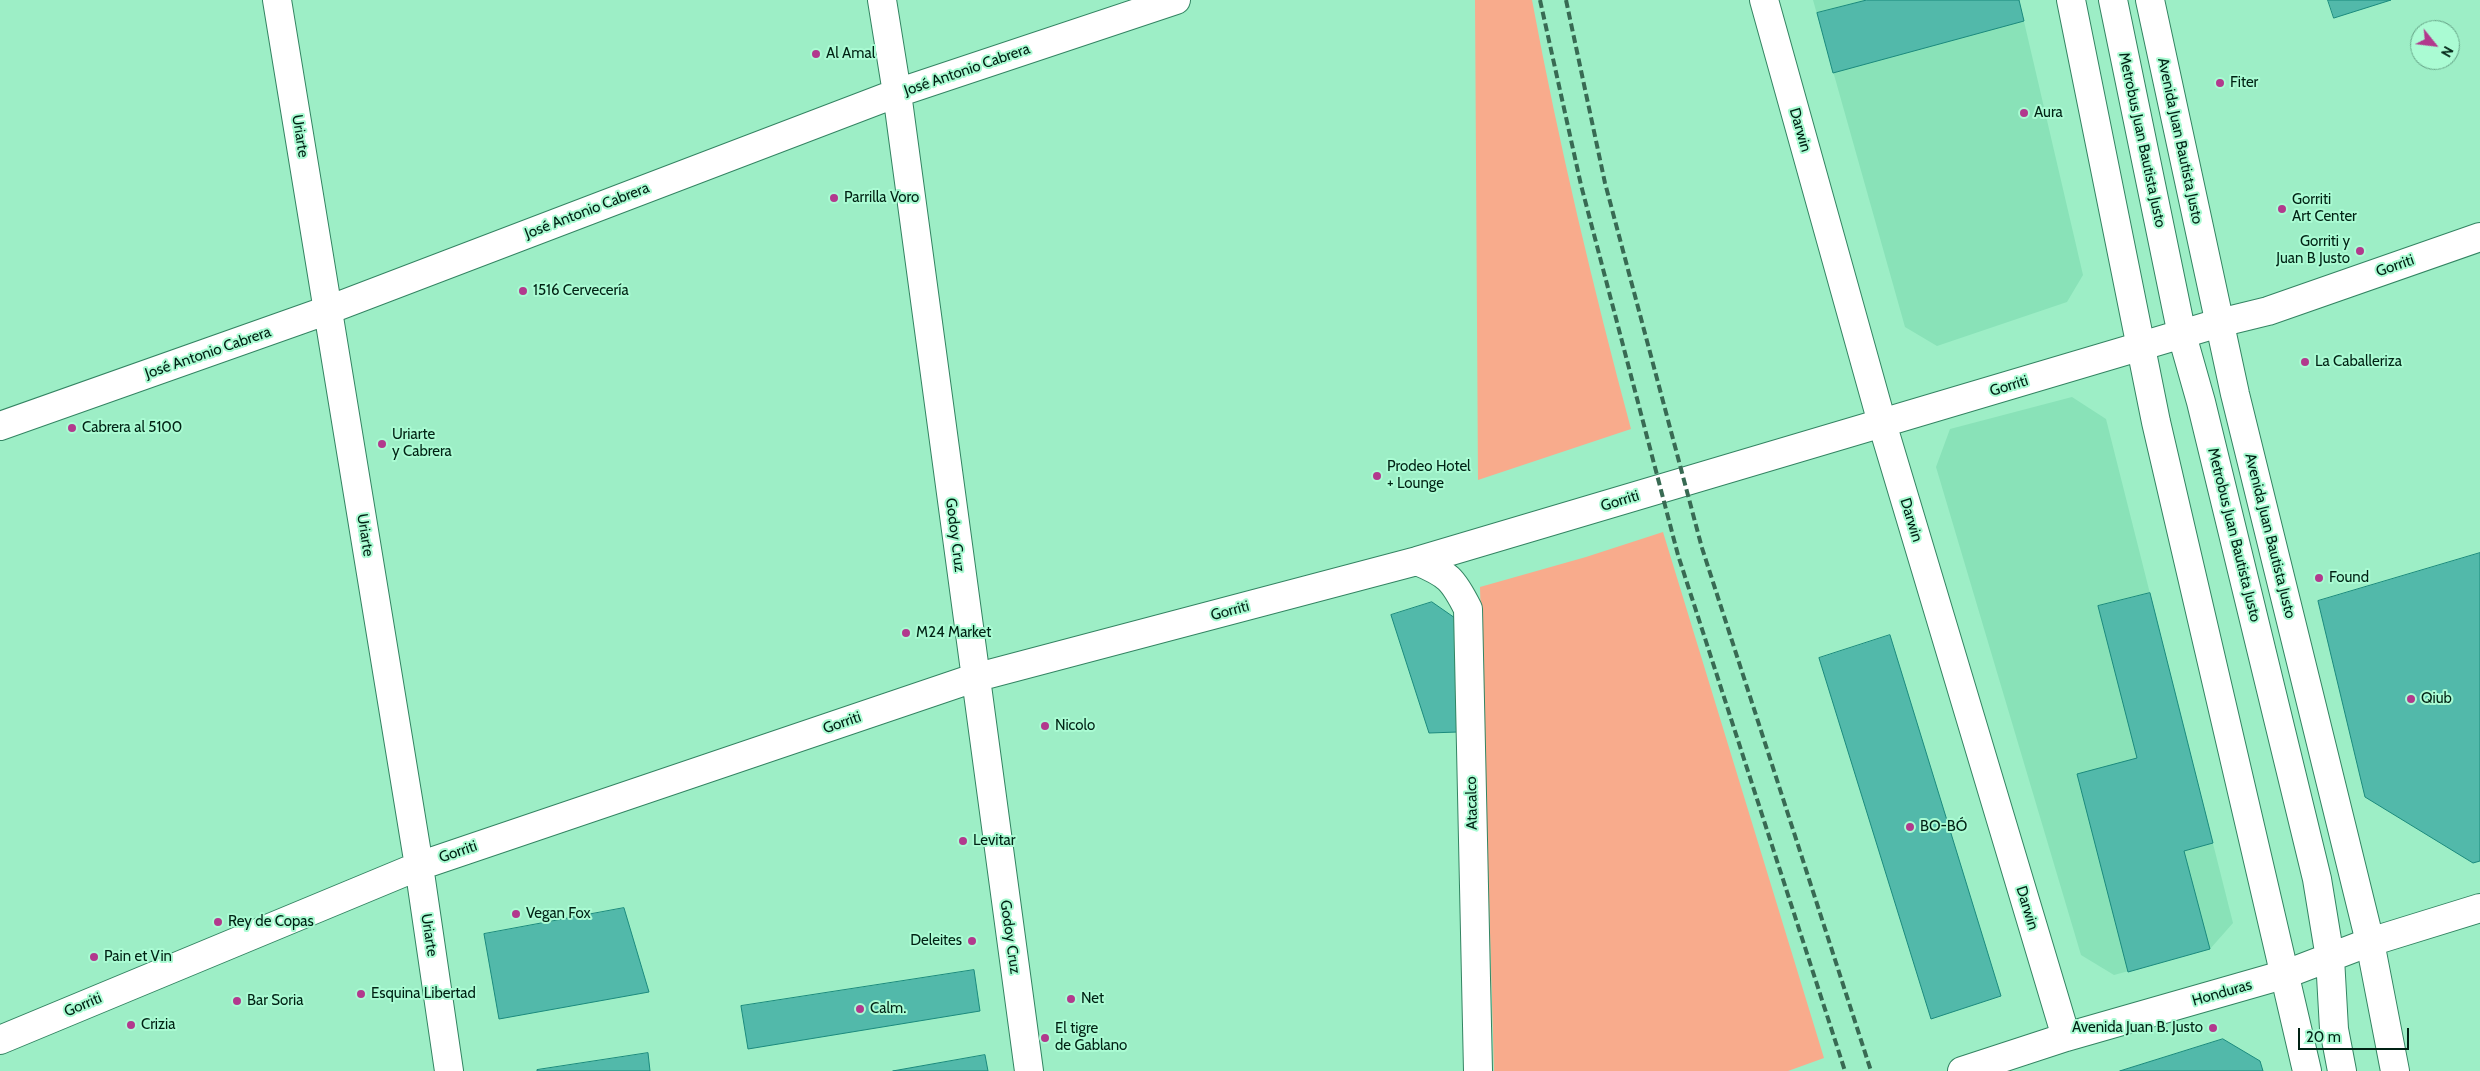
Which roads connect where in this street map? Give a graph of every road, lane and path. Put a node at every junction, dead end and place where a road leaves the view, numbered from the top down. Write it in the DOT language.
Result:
graph roads {
  1 [pos="277,0"];
  2 [pos="882,0"];
  3 [pos="1176,0"];
  4 [pos="1764,0"];
  5 [pos="2071,0"];
  6 [pos="2113,0"];
  7 [pos="2150,0"];
  8 [pos="898,94"];
  9 [pos="2480,237"];
  10 [pos="328,310"];
  11 [pos="2219,323"];
  12 [pos="2182,335"];
  13 [pos="2142,346"];
  14 [pos="1882,423"];
  15 [pos="0,426"];
  16 [pos="1417,561"];
  17 [pos="974,678"];
  18 [pos="419,866"];
  19 [pos="2480,908"];
  20 [pos="2370,942"];
  21 [pos="2330,958"];
  22 [pos="2286,974"];
  23 [pos="2066,1037"];
  24 [pos="0,1040"];
  25 [pos="449,1071"];
  26 [pos="1029,1071"];
  27 [pos="1478,1071"];
  28 [pos="1962,1071"];
  29 [pos="2307,1071"];
  30 [pos="2342,1071"];
  31 [pos="2394,1071"];
  1 -- 10 [label="street, Uriarte"];
  2 -- 8 [label="street, Godoy Cruz"];
  3 -- 8 [label="street, José Antonio Cabrera"];
  4 -- 14 [label="street, Darwin"];
  5 -- 13 [label="street"];
  6 -- 12 [label="street, Metrobus Juan Bautista Justo"];
  7 -- 11 [label="street, Avenida Juan Bautista Justo"];
  8 -- 10 [label="street, José Antonio Cabrera"];
  8 -- 17 [label="street, Godoy Cruz"];
  9 -- 11 [label="street, Gorriti"];
  10 -- 15 [label="street, José Antonio Cabrera"];
  10 -- 18 [label="street, Uriarte"];
  11 -- 12 [label="street, Gorriti"];
  11 -- 20 [label="street, Avenida Juan Bautista Justo"];
  12 -- 13 [label="street, Gorriti"];
  12 -- 21 [label="street, Metrobus Juan Bautista Justo"];
  13 -- 14 [label="street, Gorriti"];
  13 -- 22 [label="street"];
  14 -- 16 [label="street, Gorriti"];
  14 -- 23 [label="street, Darwin"];
  16 -- 17 [label="street, Gorriti"];
  16 -- 27 [label="street, Atacalco"];
  17 -- 18 [label="street, Gorriti"];
  17 -- 26 [label="street, Godoy Cruz"];
  18 -- 24 [label="street, Gorriti"];
  18 -- 25 [label="street, Uriarte"];
  19 -- 20 [label="street, Honduras"];
  20 -- 21 [label="street, Honduras"];
  20 -- 31 [label="street, Avenida Juan Bautista Justo"];
  21 -- 22 [label="street, Honduras"];
  21 -- 30 [label="street, Metrobus Juan Bautista Justo"];
  22 -- 23 [label="street, Honduras"];
  22 -- 29 [label="street"];
  23 -- 28 [label="street, Honduras"];
}
